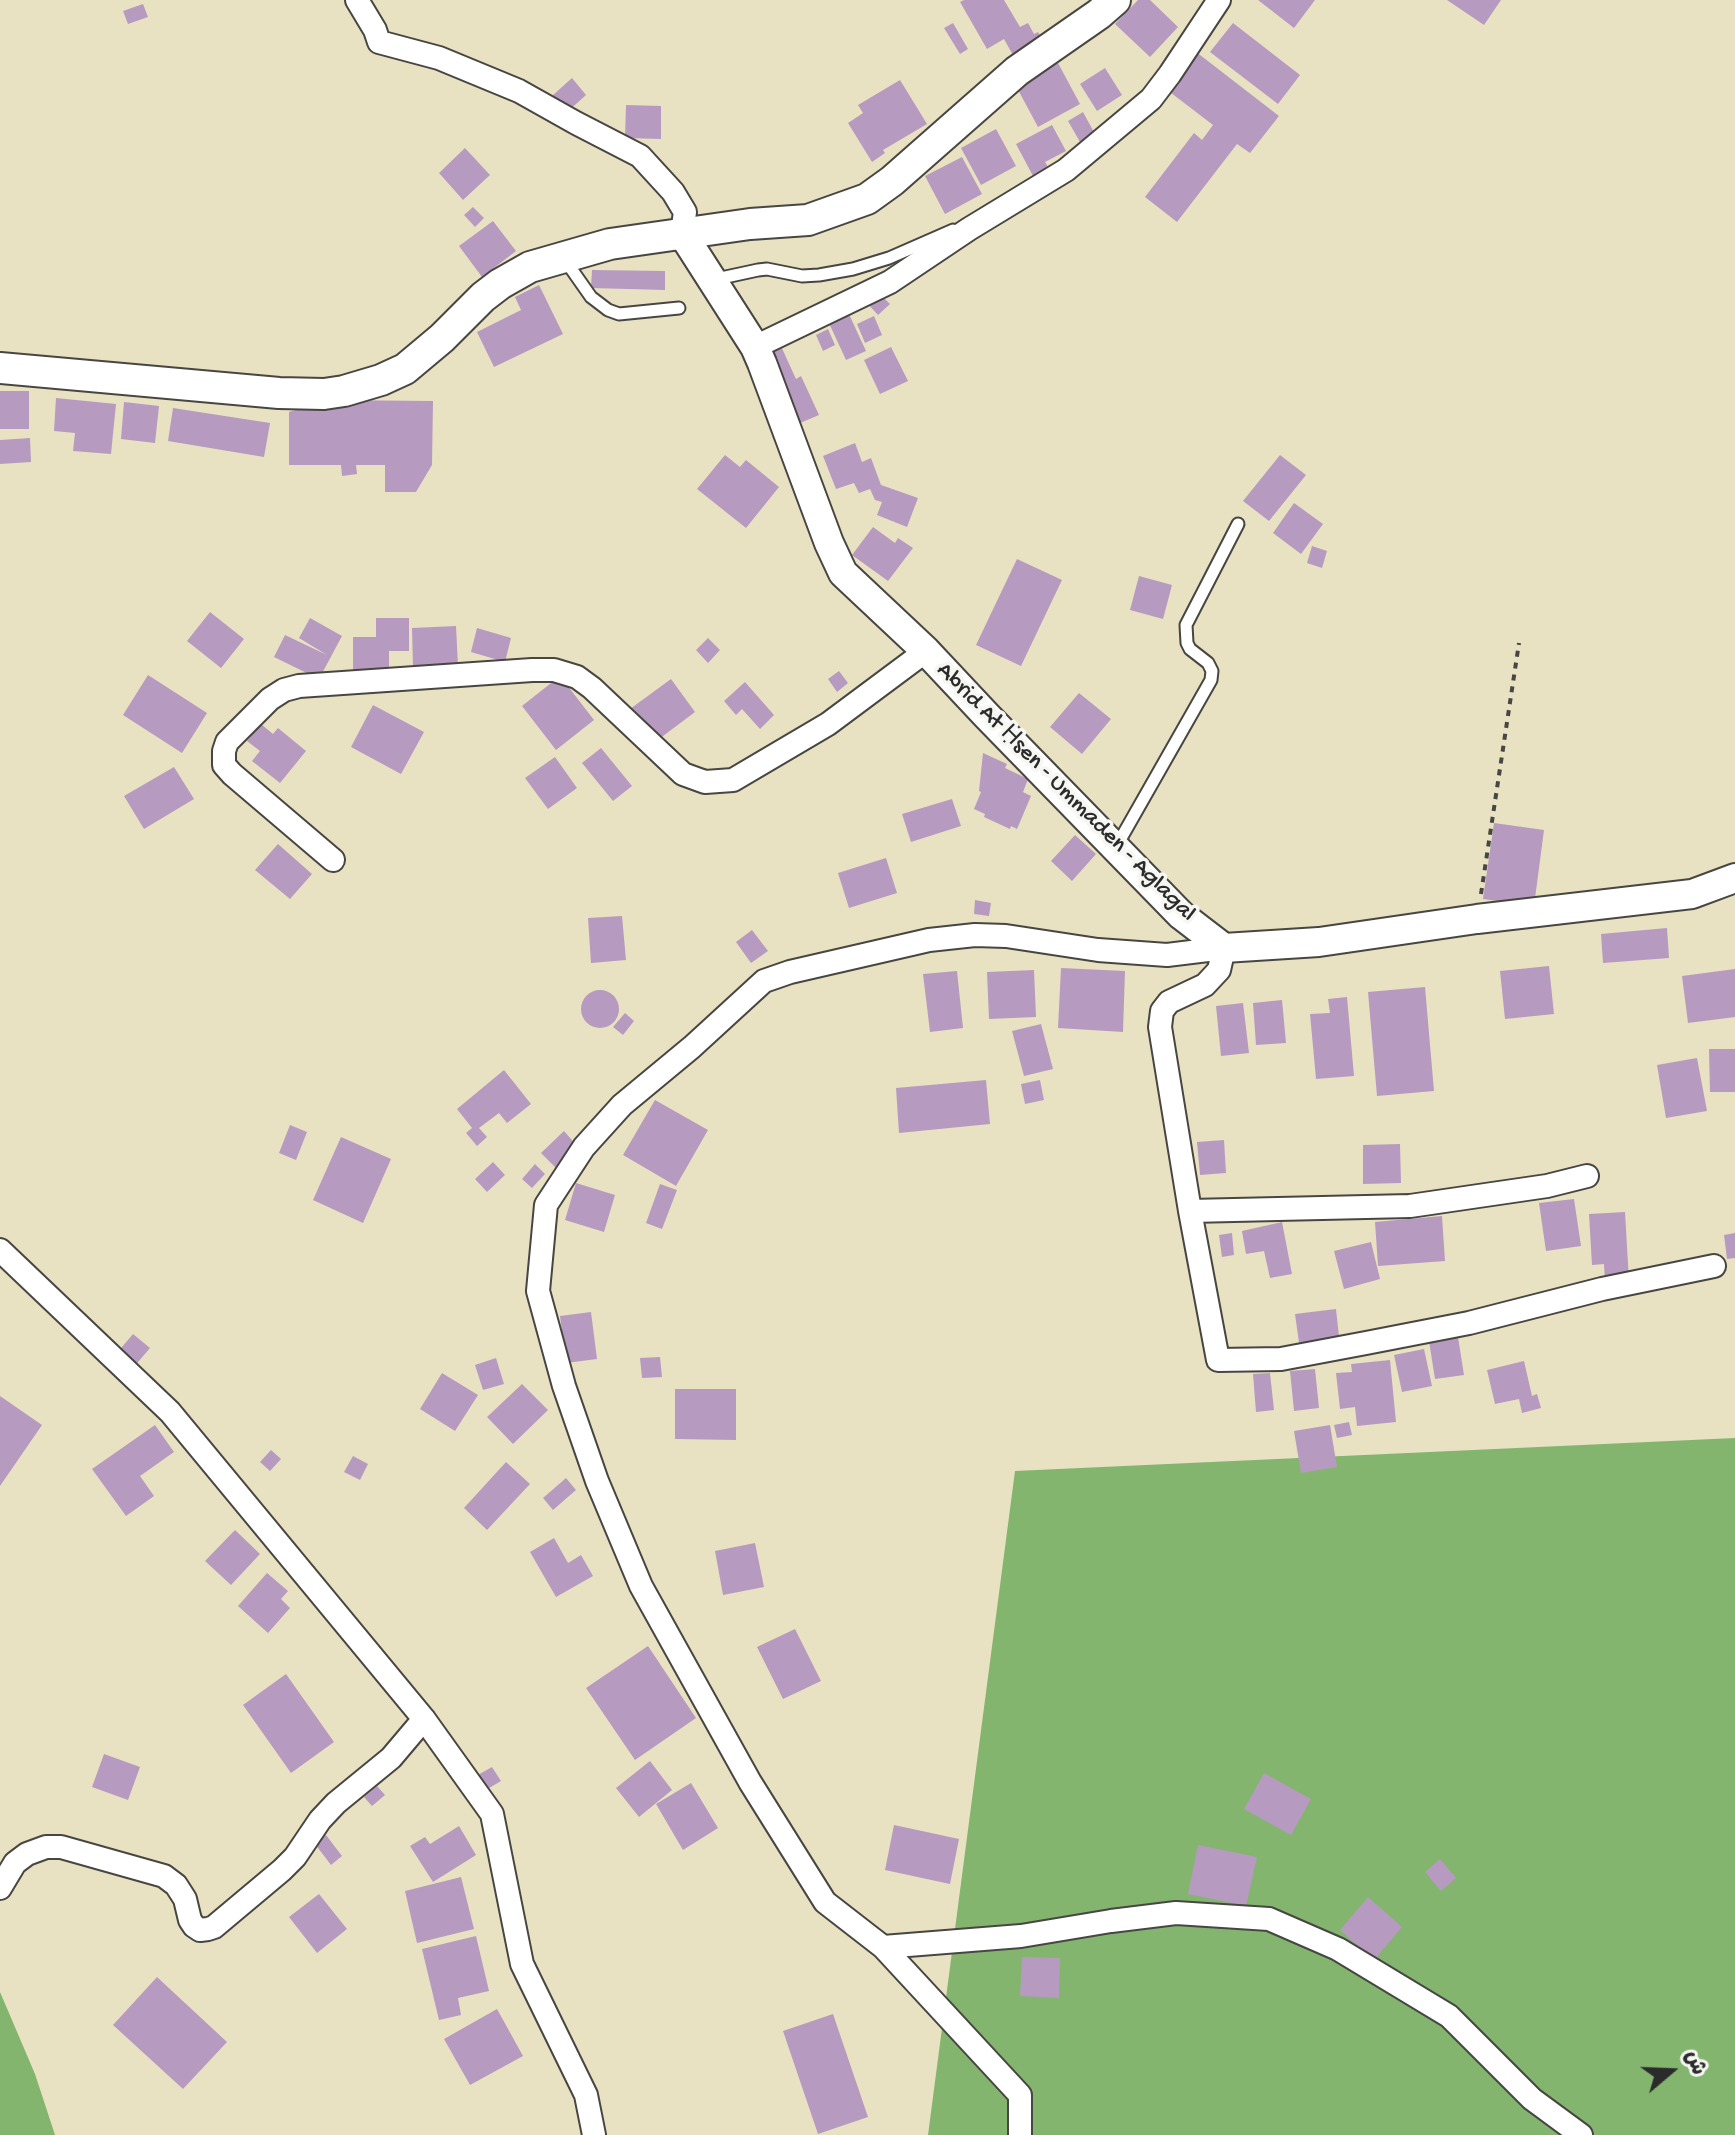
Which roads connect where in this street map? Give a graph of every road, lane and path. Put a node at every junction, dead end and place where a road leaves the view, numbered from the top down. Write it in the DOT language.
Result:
graph roads {
  1 [pos="357,0"];
  2 [pos="1115,0"];
  3 [pos="1219,0"];
  4 [pos="969,229"];
  5 [pos="682,233"];
  6 [pos="562,256"];
  7 [pos="714,284"];
  8 [pos="679,308"];
  9 [pos="755,347"];
  10 [pos="0,368"];
  11 [pos="1238,524"];
  12 [pos="1519,643"];
  13 [pos="926,651"];
  14 [pos="1115,848"];
  15 [pos="333,860"];
  16 [pos="1735,878"];
  17 [pos="1477,919"];
  18 [pos="1224,948"];
  19 [pos="1587,1176"];
  20 [pos="1190,1211"];
  21 [pos="0,1250"];
  22 [pos="1714,1266"];
  23 [pos="424,1719"];
  24 [pos="0,1888"];
  25 [pos="883,1947"];
  26 [pos="594,2135"];
  27 [pos="1020,2135"];
  28 [pos="1581,2135"];
  1 -- 5 [label="street"];
  2 -- 5 [label="main road"];
  3 -- 4 [label="street"];
  4 -- 7 [label="lane"];
  4 -- 9 [label="street"];
  5 -- 6 [label="main road"];
  5 -- 7 [label="street, Abrid At Ḥsen - Ummaden - Aglagal"];
  6 -- 8 [label="lane"];
  6 -- 10 [label="main road"];
  7 -- 9 [label="street, Abrid At Ḥsen - Ummaden - Aglagal"];
  9 -- 13 [label="street, Abrid At Ḥsen - Ummaden - Aglagal"];
  11 -- 14 [label="lane"];
  12 -- 17 [label="path"];
  13 -- 14 [label="street, Abrid At Ḥsen - Ummaden - Aglagal"];
  13 -- 15 [label="street"];
  14 -- 18 [label="street, Abrid At Ḥsen - Ummaden - Aglagal"];
  16 -- 17 [label="street"];
  17 -- 18 [label="street"];
  18 -- 20 [label="street"];
  18 -- 25 [label="street"];
  19 -- 20 [label="street"];
  20 -- 22 [label="street"];
  21 -- 23 [label="street"];
  23 -- 24 [label="street"];
  23 -- 26 [label="street"];
  25 -- 27 [label="street"];
  25 -- 28 [label="street"];
}
